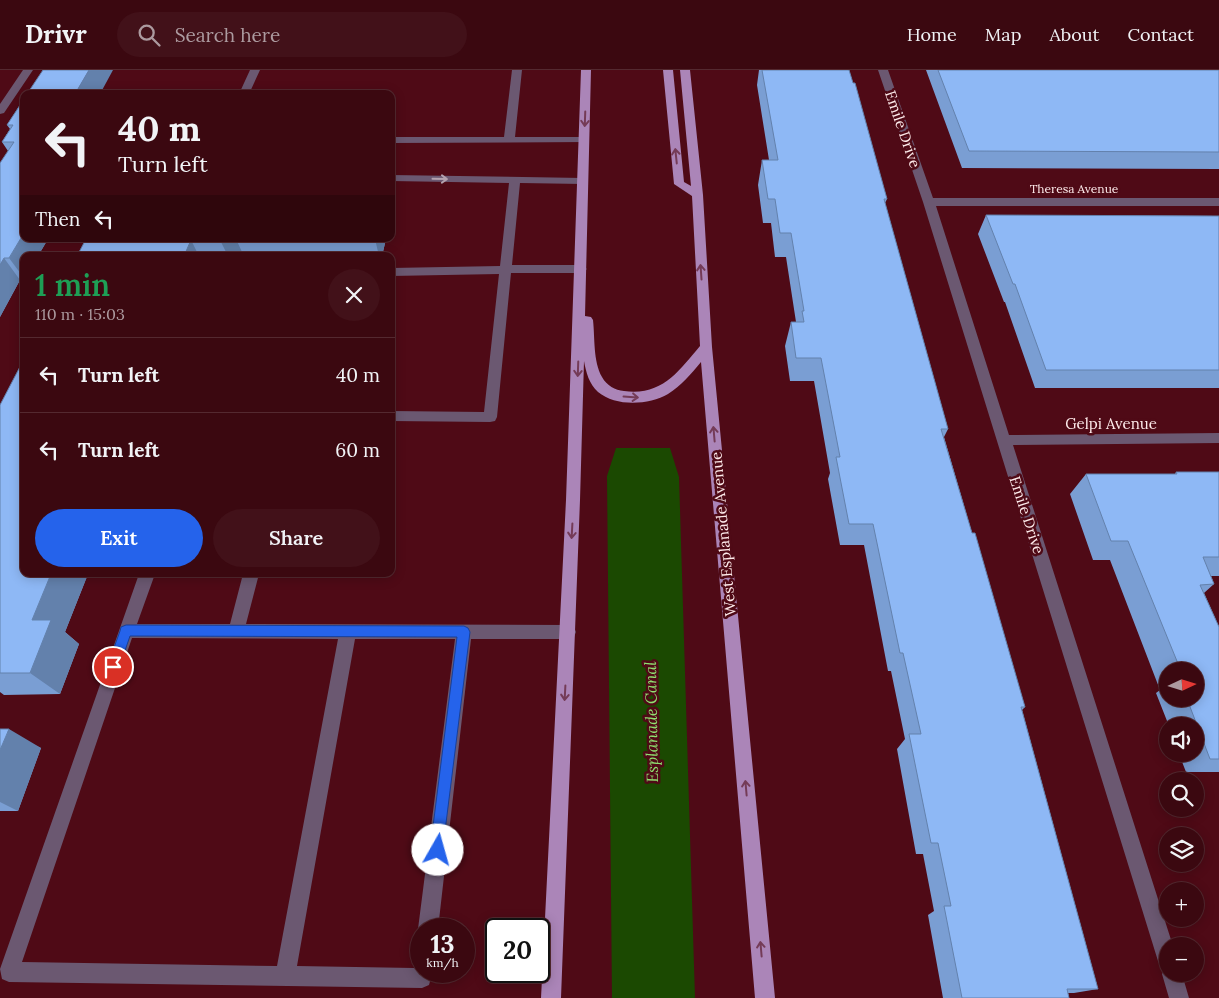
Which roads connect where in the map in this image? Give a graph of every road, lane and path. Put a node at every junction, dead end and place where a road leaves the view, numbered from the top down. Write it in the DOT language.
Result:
graph roads {
  1 [pos="28,70"];
  2 [pos="255,70"];
  3 [pos="517,70"];
  4 [pos="668,70"];
  5 [pos="685,70"];
  6 [pos="883,70"];
  7 [pos="587,73"];
  8 [pos="246,90"];
  9 [pos="0,110"];
  10 [pos="395,140"];
  11 [pos="509,140"];
  12 [pos="584,140"];
  13 [pos="395,178"];
  14 [pos="516,180"];
  15 [pos="583,181"];
  16 [pos="696,195"];
  17 [pos="929,202"];
  18 [pos="1219,202"];
  19 [pos="506,268"];
  20 [pos="581,269"];
  21 [pos="395,272"];
  22 [pos="706,347"];
  23 [pos="395,416"];
  24 [pos="1219,438"];
  25 [pos="1003,440"];
  26 [pos="145,577"];
  27 [pos="250,577"];
  28 [pos="126,631"];
  29 [pos="236,631"];
  30 [pos="348,631"];
  31 [pos="464,632"];
  32 [pos="568,632"];
  33 [pos="429,918"];
  34 [pos="1160,937"];
  35 [pos="285,976"];
  36 [pos="410,978"];
  37 [pos="1174,982"];
  38 [pos="551,998"];
  39 [pos="766,998"];
  40 [pos="1179,998"];
  1 -- 9 [label="street"];
  2 -- 8 [label="street"];
  3 -- 11 [label="street"];
  16 -- 4 [label="main road, one-way"];
  5 -- 16 [label="main road, West Esplanade Avenue"];
  6 -- 17 [label="street, Emile Drive"];
  7 -- 12 [label="main road, one-way"];
  10 -- 11 [label="street"];
  11 -- 12 [label="street"];
  12 -- 15 [label="main road"];
  13 -- 14 [label="street, one-way"];
  14 -- 15 [label="street"];
  14 -- 19 [label="street"];
  15 -- 20 [label="main road"];
  22 -- 16 [label="main road, West Esplanade Avenue, one-way"];
  17 -- 18 [label="street, Theresa Avenue"];
  17 -- 25 [label="street, Emile Drive"];
  19 -- 20 [label="street"];
  19 -- 21 [label="street"];
  19 -- 23 [label="street"];
  20 -- 22 [label="main road, one-way"];
  20 -- 32 [label="main road, one-way"];
  39 -- 22 [label="main road, West Esplanade Avenue, one-way"];
  24 -- 25 [label="street, Gelpi Avenue"];
  25 -- 34 [label="street, Emile Drive"];
  26 -- 28 [label="street"];
  27 -- 29 [label="street"];
  28 -- 29 [label="street"];
  28 -- 35 [label="street"];
  29 -- 30 [label="street"];
  30 -- 31 [label="street"];
  30 -- 35 [label="street"];
  31 -- 32 [label="street"];
  31 -- 33 [label="street"];
  32 -- 38 [label="main road, one-way"];
  35 -- 36 [label="street"];
  37 -- 40 [label="street"];
}
